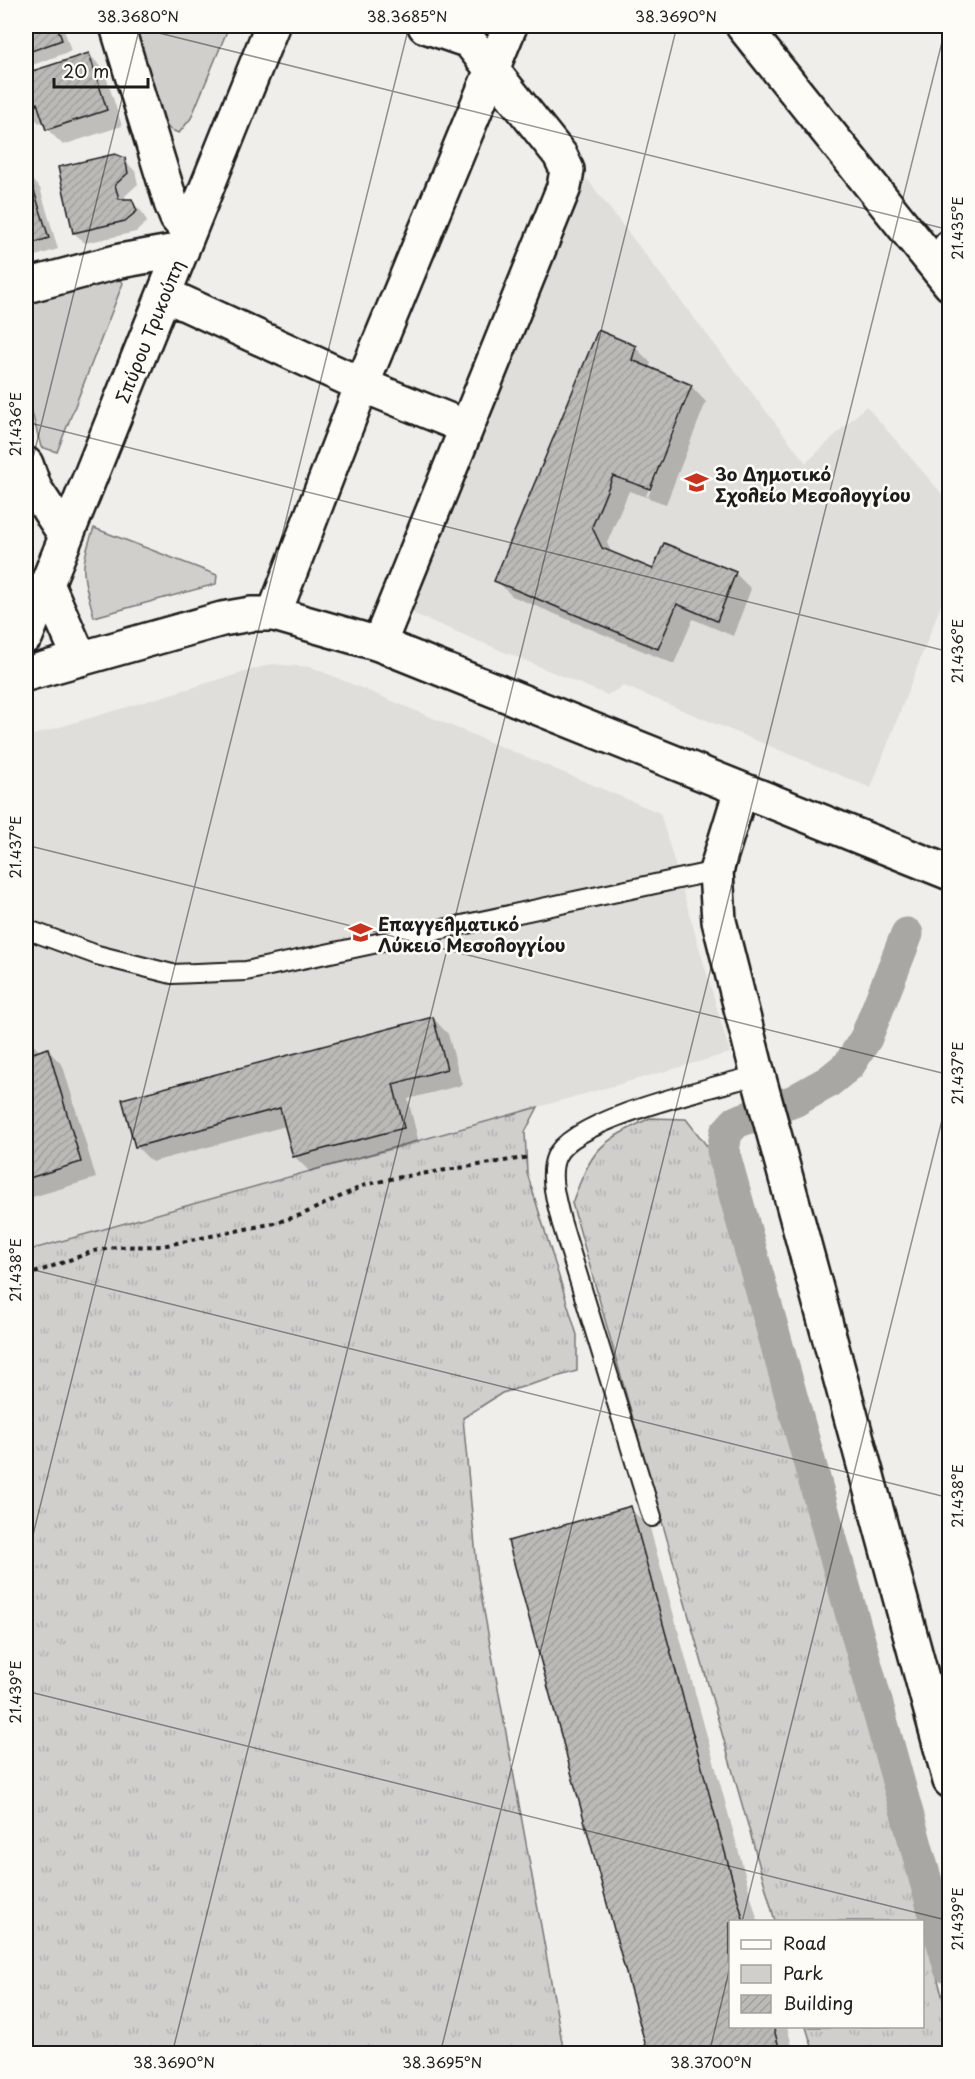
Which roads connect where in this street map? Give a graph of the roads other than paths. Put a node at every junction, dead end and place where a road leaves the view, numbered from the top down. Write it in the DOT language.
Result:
graph roads {
  1 [pos="117,26"];
  2 [pos="272,26"];
  3 [pos="426,26"];
  4 [pos="510,26"];
  5 [pos="743,26"];
  6 [pos="463,33"];
  7 [pos="492,69"];
  8 [pos="185,241"];
  9 [pos="946,267"];
  10 [pos="26,286"];
  11 [pos="164,294"];
  12 [pos="362,385"];
  13 [pos="466,427"];
  14 [pos="26,464"];
  15 [pos="66,536"];
  16 [pos="47,584"];
  17 [pos="274,614"];
  18 [pos="26,636"];
  19 [pos="379,644"];
  20 [pos="80,659"];
  21 [pos="26,674"];
  22 [pos="741,790"];
  23 [pos="716,871"];
  24 [pos="950,873"];
  25 [pos="26,929"];
  26 [pos="761,1083"];
  27 [pos="652,1517"];
  28 [pos="950,1781"];
  1 -- 8 [label="street"];
  2 -- 8 [label="street, Σπύρου Τρικούπη"];
  3 -- 6 [label="street"];
  4 -- 7 [label="street"];
  5 -- 9 [label="street"];
  6 -- 7 [label="street"];
  7 -- 12 [label="street"];
  7 -- 13 [label="street"];
  8 -- 10 [label="street"];
  8 -- 11 [label="street, Σπύρου Τρικούπη"];
  11 -- 12 [label="street"];
  11 -- 15 [label="street, Σπύρου Τρικούπη"];
  12 -- 13 [label="street"];
  12 -- 17 [label="street"];
  13 -- 19 [label="street"];
  14 -- 15 [label="street"];
  15 -- 16 [label="street, Σπύρου Τρικούπη"];
  16 -- 18 [label="street, Σπύρου Τρικούπη"];
  16 -- 20 [label="street"];
  17 -- 19 [label="street"];
  17 -- 20 [label="street"];
  19 -- 22 [label="street"];
  20 -- 21 [label="street"];
  22 -- 23 [label="street"];
  22 -- 24 [label="street"];
  23 -- 25 [label="lane"];
  23 -- 26 [label="street"];
  26 -- 27 [label="lane"];
  26 -- 28 [label="street"];
}
